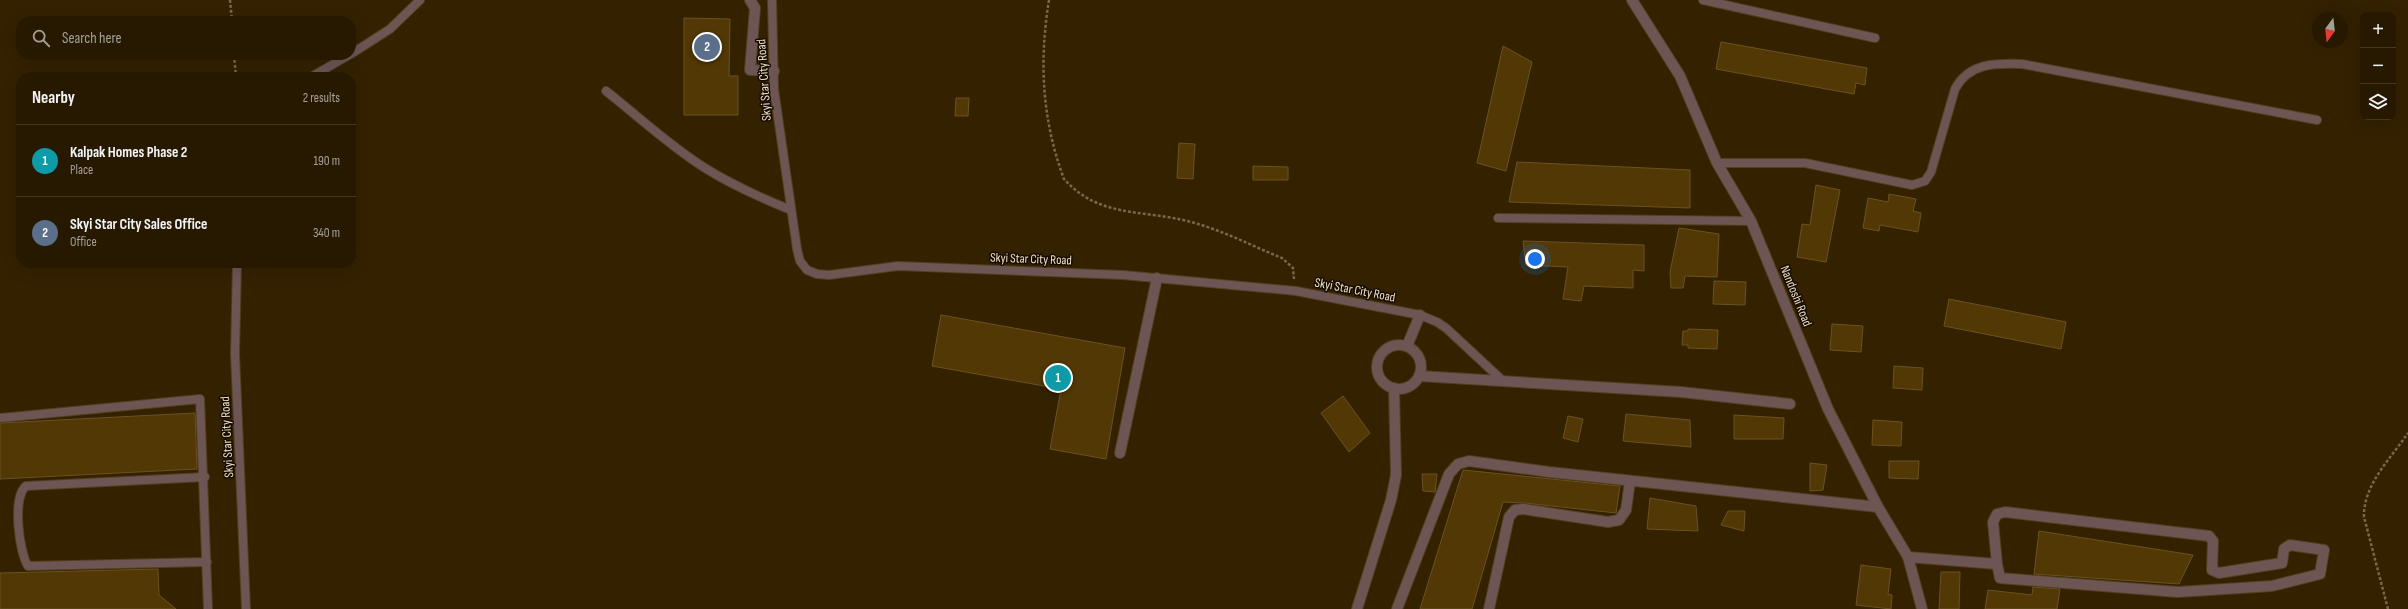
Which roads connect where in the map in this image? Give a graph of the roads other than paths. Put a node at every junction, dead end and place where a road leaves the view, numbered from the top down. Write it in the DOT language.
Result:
graph roads {
  1 [pos="420,0"];
  2 [pos="750,0"];
  3 [pos="772,0"];
  4 [pos="1632,0"];
  5 [pos="1703,0"];
  6 [pos="1875,38"];
  7 [pos="356,50"];
  8 [pos="340,60"];
  9 [pos="774,71"];
  10 [pos="319,72"];
  11 [pos="606,91"];
  12 [pos="2317,120"];
  13 [pos="1717,163"];
  14 [pos="791,210"];
  15 [pos="1498,218"];
  16 [pos="1751,221"];
  17 [pos="236,268"];
  18 [pos="1157,278"];
  19 [pos="1420,316"];
  20 [pos="1407,346"];
  21 [pos="1419,376"];
  22 [pos="1504,381"];
  23 [pos="1394,388"];
  24 [pos="1790,404"];
  25 [pos="0,418"];
  26 [pos="1120,453"];
  27 [pos="205,477"];
  28 [pos="1630,481"];
  29 [pos="1878,507"];
  30 [pos="1908,557"];
  31 [pos="207,562"];
  32 [pos="1997,564"];
  33 [pos="208,609"];
  34 [pos="246,609"];
  35 [pos="1357,609"];
  36 [pos="1398,609"];
  37 [pos="1488,609"];
  38 [pos="1922,609"];
  1 -- 7 [label="lane"];
  2 -- 9 [label="street"];
  3 -- 9 [label="lane, Skyi Star City Road"];
  4 -- 13 [label="street, Nandoshi Road"];
  5 -- 6 [label="lane"];
  8 -- 10 [label="lane"];
  9 -- 14 [label="lane, Skyi Star City Road"];
  11 -- 14 [label="lane"];
  12 -- 13 [label="lane"];
  13 -- 16 [label="street, Nandoshi Road"];
  14 -- 18 [label="lane, Skyi Star City Road"];
  15 -- 16 [label="lane"];
  16 -- 29 [label="street, Nandoshi Road"];
  17 -- 34 [label="lane, Skyi Star City Road"];
  18 -- 19 [label="lane, Skyi Star City Road"];
  18 -- 26 [label="street"];
  19 -- 20 [label="street"];
  19 -- 22 [label="lane, Skyi Star City Road"];
  20 -- 21 [label="street"];
  20 -- 23 [label="street"];
  21 -- 22 [label="street"];
  21 -- 23 [label="street"];
  22 -- 24 [label="street"];
  23 -- 35 [label="street"];
  25 -- 27 [label="lane"];
  27 -- 31 [label="lane"];
  27 -- 31 [label="lane"];
  28 -- 29 [label="street"];
  28 -- 36 [label="street"];
  28 -- 37 [label="street"];
  29 -- 30 [label="street, Nandoshi Road"];
  30 -- 32 [label="street"];
  30 -- 38 [label="street, Nandoshi Road"];
  31 -- 33 [label="lane"];
  32 -- 32 [label="street"];
}
